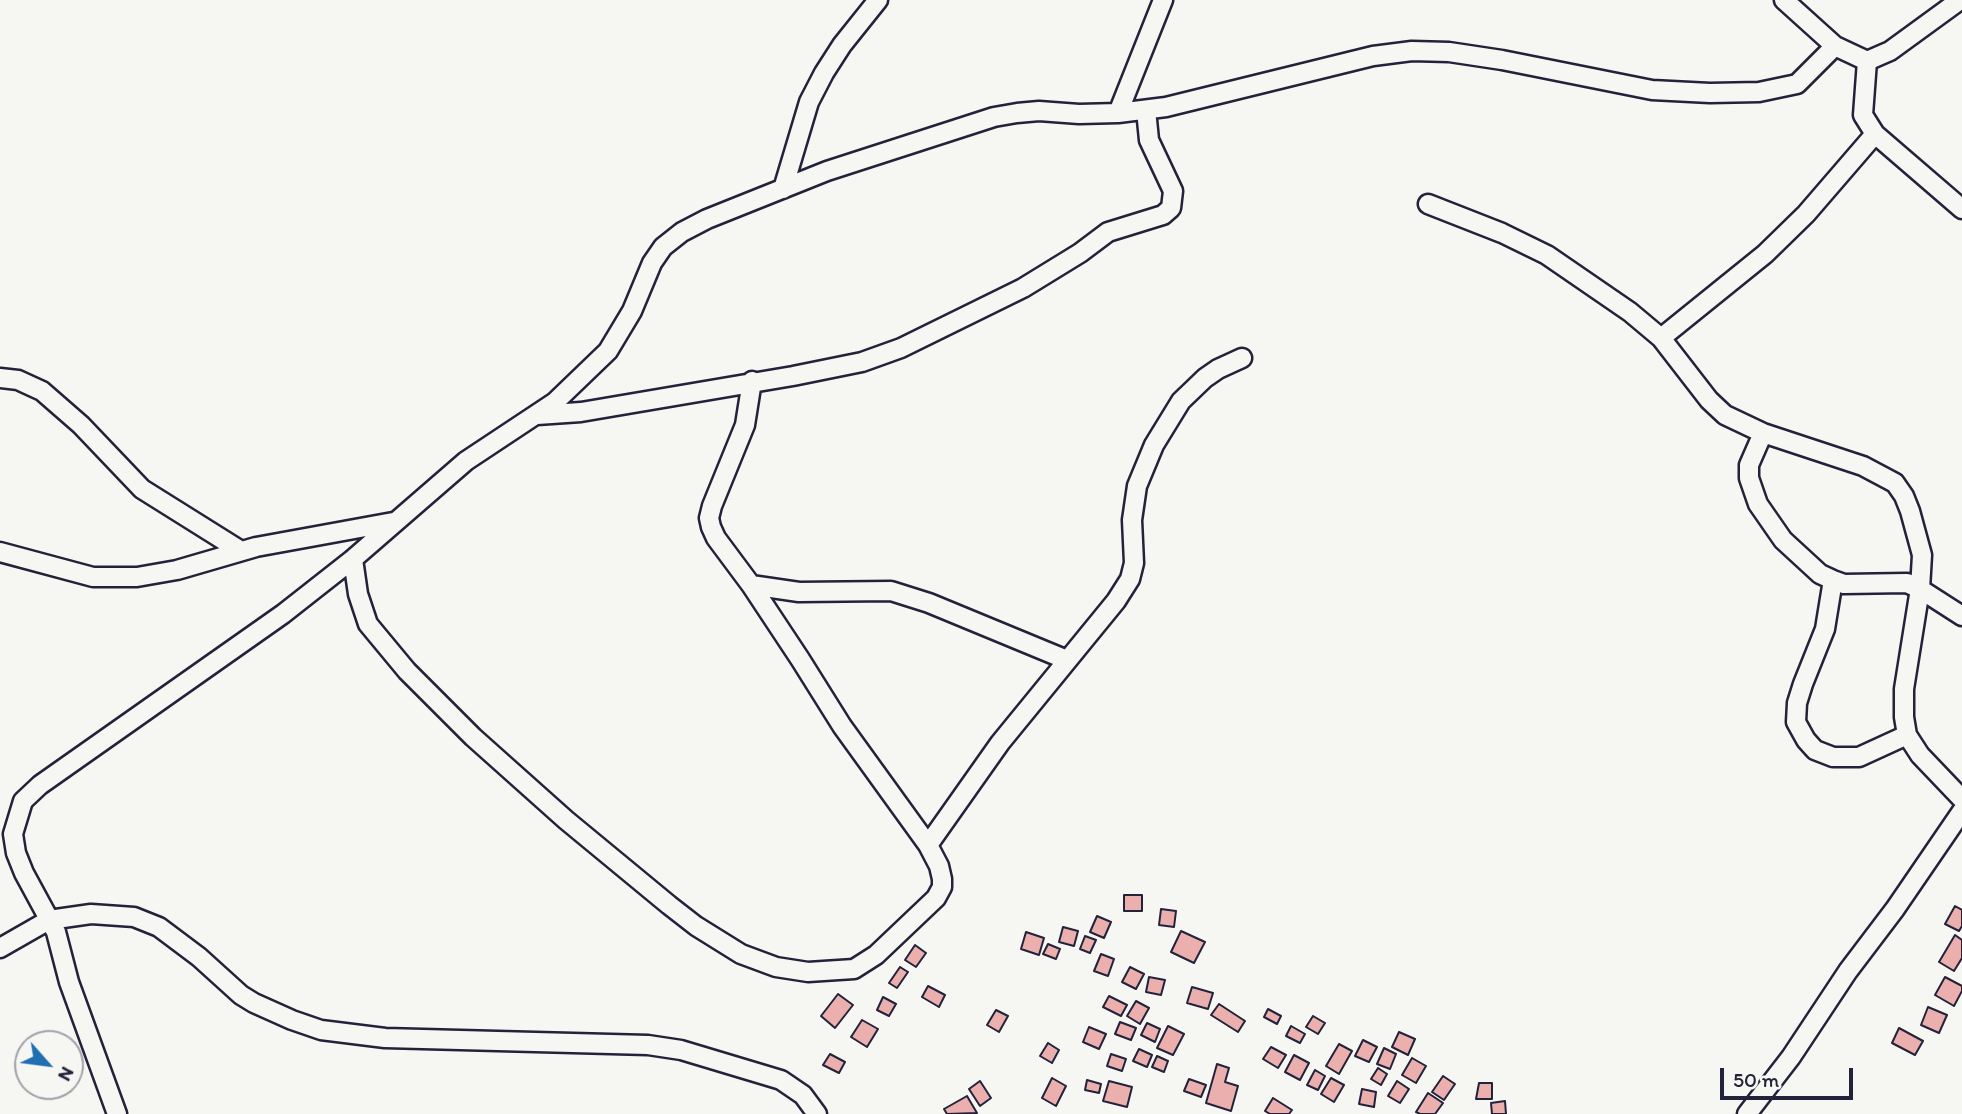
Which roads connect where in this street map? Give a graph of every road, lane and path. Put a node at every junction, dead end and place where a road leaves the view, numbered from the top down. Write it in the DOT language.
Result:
graph roads {
  1 [pos="878,0"];
  2 [pos="1163,0"];
  3 [pos="1784,0"];
  4 [pos="1960,0"];
  5 [pos="1835,46"];
  6 [pos="1867,61"];
  7 [pos="1146,110"];
  8 [pos="1118,113"];
  9 [pos="1875,134"];
  10 [pos="782,189"];
  11 [pos="1428,204"];
  12 [pos="1962,209"];
  13 [pos="1661,338"];
  14 [pos="1242,358"];
  15 [pos="0,378"];
  16 [pos="752,381"];
  17 [pos="537,415"];
  18 [pos="1763,433"];
  19 [pos="395,522"];
  20 [pos="241,551"];
  21 [pos="0,552"];
  22 [pos="352,559"];
  23 [pos="1833,580"];
  24 [pos="751,585"];
  25 [pos="1920,589"];
  26 [pos="1962,616"];
  27 [pos="1066,660"];
  28 [pos="1907,735"];
  29 [pos="1962,799"];
  30 [pos="1962,811"];
  31 [pos="928,845"];
  32 [pos="49,920"];
  33 [pos="0,948"];
  34 [pos="117,1114"];
  35 [pos="817,1114"];
  36 [pos="1747,1114"];
  1 -- 10 [label="street"];
  2 -- 8 [label="street"];
  3 -- 5 [label="street"];
  4 -- 6 [label="street"];
  5 -- 6 [label="street"];
  5 -- 7 [label="street"];
  6 -- 9 [label="street"];
  7 -- 8 [label="street"];
  7 -- 16 [label="street"];
  8 -- 10 [label="street"];
  9 -- 12 [label="street"];
  9 -- 13 [label="street"];
  10 -- 17 [label="street"];
  11 -- 13 [label="street"];
  13 -- 18 [label="street"];
  14 -- 27 [label="street"];
  15 -- 20 [label="street"];
  16 -- 17 [label="street"];
  16 -- 24 [label="street"];
  17 -- 19 [label="street"];
  18 -- 23 [label="street"];
  18 -- 25 [label="street"];
  19 -- 20 [label="street"];
  19 -- 22 [label="street"];
  20 -- 21 [label="street"];
  22 -- 31 [label="street"];
  22 -- 32 [label="street"];
  23 -- 25 [label="street"];
  23 -- 28 [label="street"];
  24 -- 27 [label="street"];
  24 -- 31 [label="street"];
  25 -- 26 [label="street"];
  25 -- 28 [label="street"];
  27 -- 31 [label="street"];
  28 -- 29 [label="street"];
  30 -- 36 [label="street"];
  32 -- 33 [label="street"];
  32 -- 34 [label="street"];
  32 -- 35 [label="street"];
}
